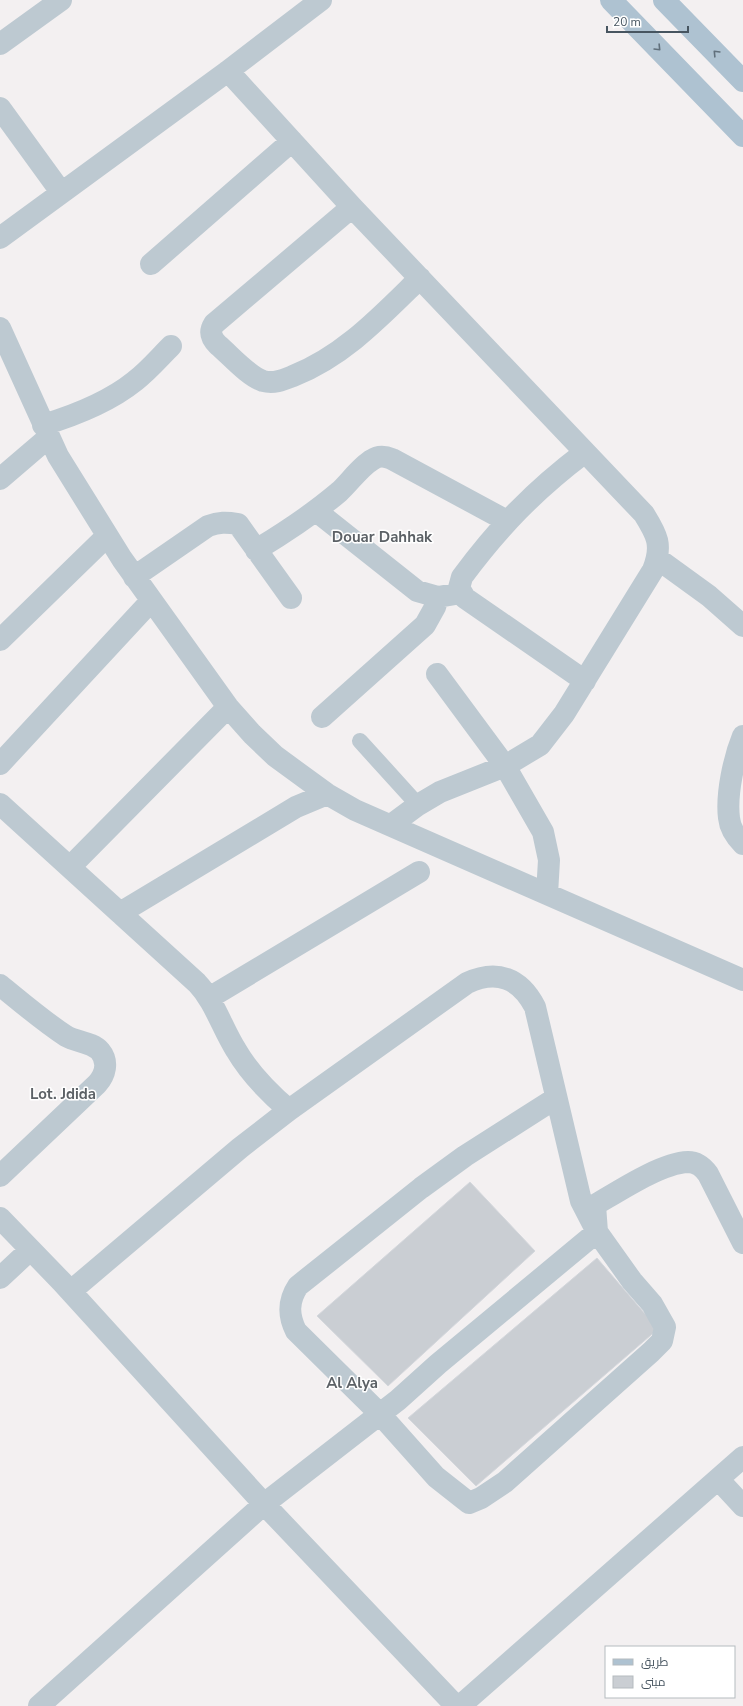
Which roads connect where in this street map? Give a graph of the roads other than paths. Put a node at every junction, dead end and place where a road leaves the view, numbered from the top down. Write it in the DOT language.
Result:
graph roads {
  1 [pos="61,0"];
  2 [pos="320,0"];
  3 [pos="611,0"];
  4 [pos="664,0"];
  5 [pos="0,44"];
  6 [pos="228,71"];
  7 [pos="743,81"];
  8 [pos="0,108"];
  9 [pos="743,136"];
  10 [pos="292,140"];
  11 [pos="61,192"];
  12 [pos="352,207"];
  13 [pos="0,238"];
  14 [pos="151,264"];
  15 [pos="420,278"];
  16 [pos="0,328"];
  17 [pos="171,346"];
  18 [pos="46,431"];
  19 [pos="584,453"];
  20 [pos="0,479"];
  21 [pos="316,511"];
  22 [pos="507,521"];
  23 [pos="107,536"];
  24 [pos="256,550"];
  25 [pos="658,559"];
  26 [pos="134,577"];
  27 [pos="461,593"];
  28 [pos="438,597"];
  29 [pos="291,598"];
  30 [pos="151,601"];
  31 [pos="743,626"];
  32 [pos="0,640"];
  33 [pos="437,674"];
  34 [pos="585,681"];
  35 [pos="228,707"];
  36 [pos="322,717"];
  37 [pos="743,736"];
  38 [pos="360,741"];
  39 [pos="0,764"];
  40 [pos="505,766"];
  41 [pos="327,794"];
  42 [pos="0,804"];
  43 [pos="418,805"];
  44 [pos="391,825"];
  45 [pos="743,844"];
  46 [pos="70,867"];
  47 [pos="419,872"];
  48 [pos="547,894"];
  49 [pos="120,913"];
  50 [pos="743,980"];
  51 [pos="0,985"];
  52 [pos="209,998"];
  53 [pos="556,1098"];
  54 [pos="289,1110"];
  55 [pos="0,1176"];
  56 [pos="0,1218"];
  57 [pos="597,1232"];
  58 [pos="743,1243"];
  59 [pos="30,1250"];
  60 [pos="0,1278"];
  61 [pos="71,1291"];
  62 [pos="379,1413"];
  63 [pos="743,1457"];
  64 [pos="718,1479"];
  65 [pos="264,1504"];
  66 [pos="743,1506"];
  67 [pos="39,1706"];
  68 [pos="456,1706"];
  69 [pos="460,1706"];
  1 -- 5 [label="street"];
  2 -- 6 [label="street"];
  3 -- 9 [label="main road, one-way"];
  7 -- 4 [label="main road, one-way"];
  6 -- 10 [label="street"];
  6 -- 11 [label="street"];
  8 -- 11 [label="street"];
  10 -- 12 [label="street"];
  10 -- 14 [label="street"];
  11 -- 13 [label="street"];
  12 -- 15 [label="street"];
  12 -- 15 [label="street"];
  15 -- 19 [label="street"];
  16 -- 18 [label="street"];
  17 -- 18 [label="street"];
  18 -- 20 [label="street"];
  18 -- 23 [label="street"];
  19 -- 22 [label="street"];
  19 -- 25 [label="street"];
  21 -- 22 [label="street"];
  21 -- 24 [label="street"];
  21 -- 28 [label="street"];
  22 -- 27 [label="street"];
  23 -- 26 [label="street"];
  23 -- 32 [label="street"];
  24 -- 26 [label="street"];
  24 -- 29 [label="street"];
  25 -- 31 [label="street"];
  25 -- 34 [label="street"];
  26 -- 30 [label="street"];
  27 -- 28 [label="street"];
  27 -- 34 [label="street"];
  28 -- 36 [label="street"];
  30 -- 35 [label="street"];
  30 -- 39 [label="street"];
  33 -- 40 [label="street"];
  34 -- 40 [label="street"];
  35 -- 41 [label="street"];
  35 -- 46 [label="street"];
  37 -- 45 [label="street"];
  38 -- 43 [label="lane"];
  40 -- 43 [label="street"];
  40 -- 48 [label="street"];
  41 -- 44 [label="street"];
  41 -- 49 [label="street"];
  42 -- 46 [label="street"];
  43 -- 44 [label="street"];
  44 -- 48 [label="street"];
  46 -- 49 [label="street"];
  47 -- 52 [label="street"];
  48 -- 50 [label="street"];
  49 -- 52 [label="street"];
  51 -- 55 [label="street"];
  52 -- 54 [label="street"];
  53 -- 54 [label="street"];
  53 -- 57 [label="street"];
  53 -- 62 [label="street"];
  54 -- 61 [label="street"];
  56 -- 59 [label="street"];
  57 -- 58 [label="street"];
  57 -- 62 [label="street"];
  57 -- 62 [label="street"];
  59 -- 60 [label="street"];
  59 -- 61 [label="street"];
  61 -- 65 [label="street"];
  62 -- 65 [label="street"];
  63 -- 64 [label="street"];
  64 -- 66 [label="street"];
  64 -- 69 [label="street"];
  65 -- 67 [label="street"];
  65 -- 68 [label="street"];
}
